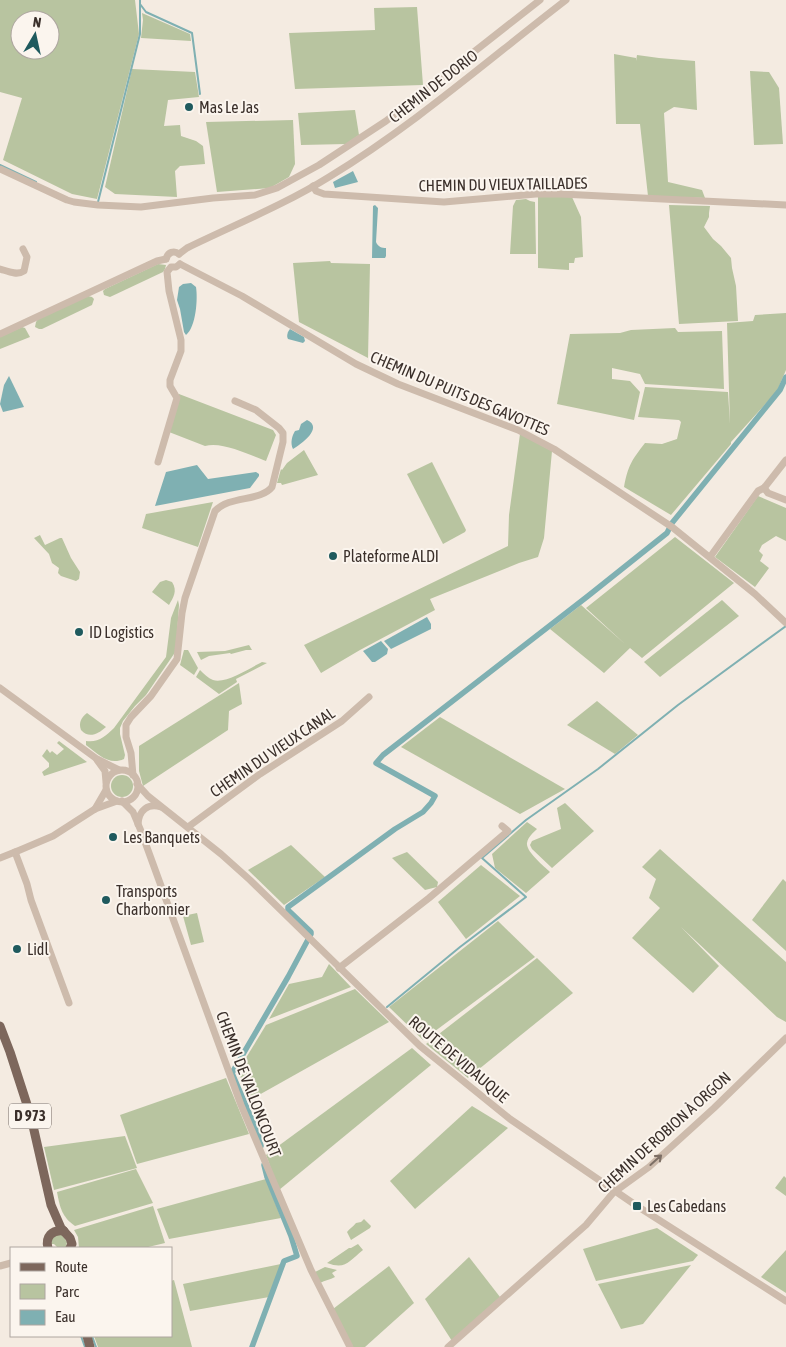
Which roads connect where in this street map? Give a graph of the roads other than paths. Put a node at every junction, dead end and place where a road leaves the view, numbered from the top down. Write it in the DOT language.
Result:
graph roads {
  1 [pos="540,0"];
  2 [pos="566,0"];
  3 [pos="0,169"];
  4 [pos="313,186"];
  5 [pos="786,205"];
  6 [pos="23,249"];
  7 [pos="179,254"];
  8 [pos="166,259"];
  9 [pos="180,264"];
  10 [pos="171,267"];
  11 [pos="0,269"];
  12 [pos="0,334"];
  13 [pos="235,401"];
  14 [pos="786,460"];
  15 [pos="158,462"];
  16 [pos="764,488"];
  17 [pos="786,500"];
  18 [pos="710,557"];
  19 [pos="786,623"];
  20 [pos="0,688"];
  21 [pos="369,697"];
  22 [pos="131,754"];
  23 [pos="97,759"];
  24 [pos="120,770"];
  25 [pos="133,775"];
  26 [pos="106,782"];
  27 [pos="137,784"];
  28 [pos="106,790"];
  29 [pos="133,796"];
  30 [pos="148,796"];
  31 [pos="120,801"];
  32 [pos="164,808"];
  33 [pos="95,809"];
  34 [pos="133,812"];
  35 [pos="138,824"];
  36 [pos="502,826"];
  37 [pos="188,827"];
  38 [pos="15,852"];
  39 [pos="0,858"];
  40 [pos="339,968"];
  41 [pos="69,1002"];
  42 [pos="0,1026"];
  43 [pos="786,1038"];
  44 [pos="617,1190"];
  45 [pos="51,1205"];
  46 [pos="64,1231"];
  47 [pos="47,1243"];
  48 [pos="70,1247"];
  49 [pos="786,1301"];
  50 [pos="350,1347"];
  51 [pos="448,1347"];
  1 -- 3 [label="street"];
  2 -- 4 [label="street, CHEMIN DE DORIO"];
  4 -- 5 [label="street, CHEMIN DU VIEUX TAILLADES"];
  4 -- 7 [label="street, CHEMIN DE DORIO"];
  6 -- 11 [label="street"];
  7 -- 8 [label="street"];
  7 -- 9 [label="street"];
  8 -- 10 [label="street"];
  8 -- 12 [label="street"];
  9 -- 10 [label="street"];
  9 -- 18 [label="street, CHEMIN DU PUITS DES GAVOTTES"];
  10 -- 15 [label="street"];
  13 -- 22 [label="street"];
  14 -- 16 [label="street"];
  16 -- 17 [label="street"];
  16 -- 18 [label="street"];
  18 -- 19 [label="street, CHEMIN DU PUITS DES GAVOTTES"];
  20 -- 23 [label="street"];
  21 -- 37 [label="street, CHEMIN DU VIEUX CANAL"];
  22 -- 24 [label="street"];
  22 -- 25 [label="street"];
  23 -- 24 [label="street"];
  23 -- 26 [label="street"];
  24 -- 25 [label="street"];
  24 -- 26 [label="street"];
  25 -- 27 [label="street"];
  26 -- 28 [label="street"];
  27 -- 29 [label="street"];
  27 -- 30 [label="street, ROUTE DE VIDAUQUE"];
  28 -- 31 [label="street"];
  28 -- 33 [label="street"];
  29 -- 30 [label="street"];
  29 -- 31 [label="street"];
  29 -- 34 [label="street, CHEMIN DE VALLONCOURT"];
  30 -- 32 [label="street, ROUTE DE VIDAUQUE"];
  31 -- 33 [label="street"];
  31 -- 34 [label="street, CHEMIN DE VALLONCOURT"];
  32 -- 35 [label="street"];
  32 -- 37 [label="street, ROUTE DE VIDAUQUE"];
  33 -- 38 [label="street"];
  34 -- 35 [label="street, CHEMIN DE VALLONCOURT"];
  35 -- 50 [label="street, CHEMIN DE VALLONCOURT"];
  36 -- 40 [label="street"];
  37 -- 40 [label="street, ROUTE DE VIDAUQUE"];
  38 -- 39 [label="street"];
  38 -- 41 [label="street"];
  40 -- 44 [label="street, ROUTE DE VIDAUQUE"];
  42 -- 45 [label="main road, D 973"];
  44 -- 43 [label="street, CHEMIN DE ROBION À ORGON, one-way"];
  44 -- 49 [label="street, ROUTE DE VIDAUQUE"];
  44 -- 51 [label="street, CHEMIN DE ROBION À ORGON"];
  45 -- 46 [label="main road, D 973"];
  45 -- 47 [label="main road, D 973"];
  46 -- 47 [label="main road"];
  46 -- 48 [label="main road"];
}
